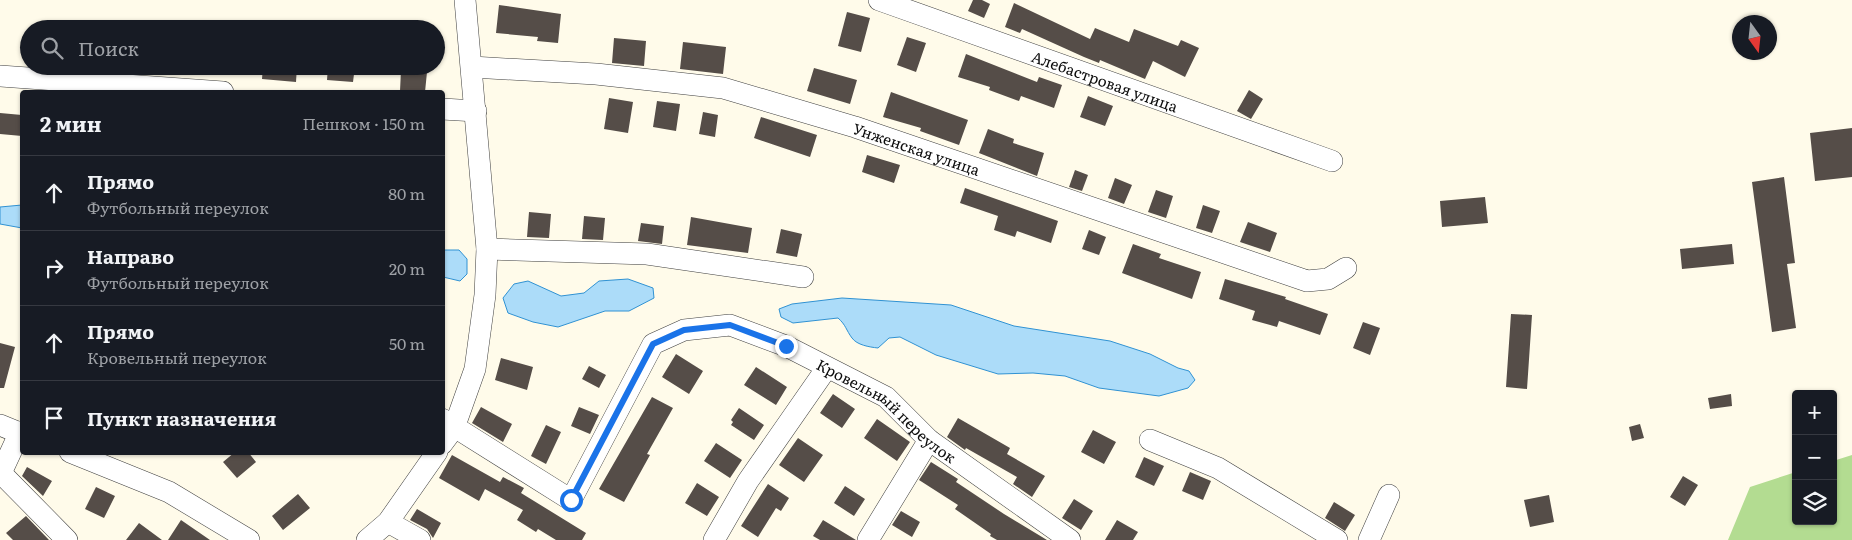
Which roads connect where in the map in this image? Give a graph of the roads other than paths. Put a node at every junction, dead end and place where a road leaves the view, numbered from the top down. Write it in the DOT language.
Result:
graph roads {
  1 [pos="465,0"];
  2 [pos="879,0"];
  3 [pos="472,67"];
  4 [pos="0,76"];
  5 [pos="195,90"];
  6 [pos="445,109"];
  7 [pos="476,111"];
  8 [pos="1332,161"];
  9 [pos="487,249"];
  10 [pos="1346,268"];
  11 [pos="803,277"];
  12 [pos="826,369"];
  13 [pos="14,430"];
  14 [pos="446,431"];
  15 [pos="929,440"];
  16 [pos="1150,440"];
  17 [pos="78,455"];
  18 [pos="435,455"];
  19 [pos="1390,495"];
  20 [pos="388,522"];
  21 [pos="1373,539"];
  22 [pos="67,540"];
  23 [pos="249,540"];
  24 [pos="367,540"];
  25 [pos="420,540"];
  26 [pos="714,540"];
  27 [pos="868,540"];
  28 [pos="1070,540"];
  29 [pos="1337,540"];
  1 -- 3 [label="street"];
  2 -- 8 [label="street, Алебастровая улица"];
  3 -- 7 [label="street"];
  3 -- 10 [label="street, Унженская улица"];
  4 -- 5 [label="street"];
  6 -- 7 [label="street"];
  7 -- 9 [label="street"];
  9 -- 11 [label="street"];
  9 -- 14 [label="street"];
  12 -- 14 [label="street, Кровельный переулок"];
  12 -- 15 [label="street, Кровельный переулок"];
  12 -- 26 [label="street"];
  13 -- 22 [label="street"];
  15 -- 27 [label="street"];
  15 -- 28 [label="street, Кровельный переулок"];
  16 -- 29 [label="street"];
  17 -- 23 [label="street"];
  18 -- 20 [label="street"];
  19 -- 21 [label="street"];
  20 -- 24 [label="street"];
  20 -- 25 [label="street"];
}
